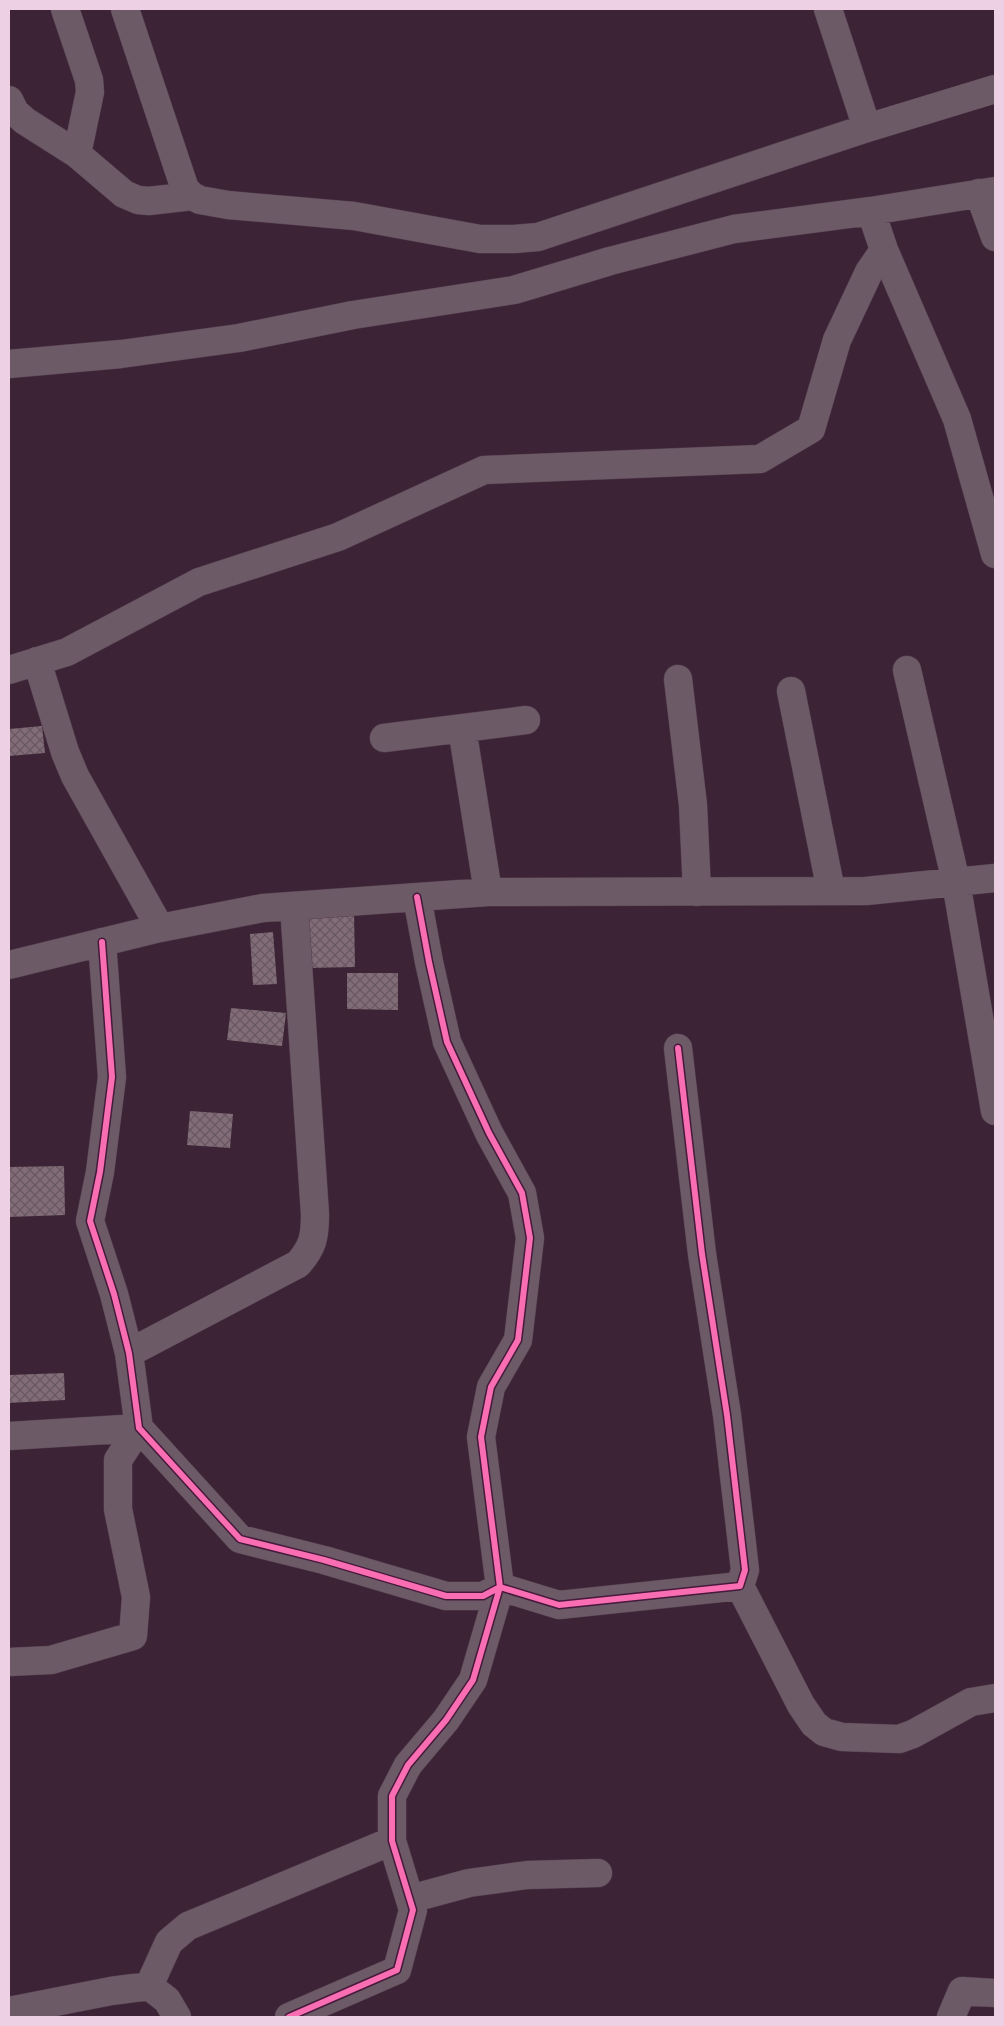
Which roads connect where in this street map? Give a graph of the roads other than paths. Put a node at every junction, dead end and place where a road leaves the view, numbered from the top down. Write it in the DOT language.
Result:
graph roads {
  1 [pos="65,9"];
  2 [pos="125,9"];
  3 [pos="828,9"];
  4 [pos="995,89"];
  5 [pos="9,100"];
  6 [pos="867,128"];
  7 [pos="77,154"];
  8 [pos="987,192"];
  9 [pos="192,196"];
  10 [pos="871,211"];
  11 [pos="995,237"];
  12 [pos="884,250"];
  13 [pos="9,364"];
  14 [pos="995,554"];
  15 [pos="37,662"];
  16 [pos="9,670"];
  17 [pos="907,670"];
  18 [pos="678,679"];
  19 [pos="791,691"];
  20 [pos="526,720"];
  21 [pos="462,728"];
  22 [pos="384,738"];
  23 [pos="995,878"];
  24 [pos="956,882"];
  25 [pos="831,891"];
  26 [pos="488,892"];
  27 [pos="697,892"];
  28 [pos="418,897"];
  29 [pos="294,906"];
  30 [pos="160,928"];
  31 [pos="102,942"];
  32 [pos="9,966"];
  33 [pos="678,1048"];
  34 [pos="995,1111"];
  35 [pos="129,1353"];
  36 [pos="139,1428"];
  37 [pos="9,1436"];
  38 [pos="740,1586"];
  39 [pos="500,1587"];
  40 [pos="9,1662"];
  41 [pos="995,1698"];
  42 [pos="392,1842"];
  43 [pos="598,1873"];
  44 [pos="410,1899"];
  45 [pos="150,1986"];
  46 [pos="995,1993"];
  47 [pos="11,2013"];
  48 [pos="177,2017"];
  49 [pos="289,2017"];
  50 [pos="951,2017"];
  1 -- 7 [label="street"];
  2 -- 9 [label="street"];
  3 -- 6 [label="street"];
  4 -- 6 [label="street"];
  5 -- 7 [label="street"];
  6 -- 9 [label="street"];
  7 -- 9 [label="street"];
  8 -- 10 [label="street"];
  8 -- 11 [label="street"];
  10 -- 12 [label="street"];
  10 -- 13 [label="street"];
  12 -- 14 [label="street"];
  12 -- 15 [label="street"];
  15 -- 16 [label="street"];
  15 -- 30 [label="street"];
  17 -- 24 [label="street"];
  18 -- 27 [label="street"];
  19 -- 25 [label="street"];
  20 -- 21 [label="street"];
  21 -- 22 [label="street"];
  21 -- 26 [label="street"];
  23 -- 24 [label="street"];
  24 -- 25 [label="street"];
  24 -- 34 [label="street"];
  25 -- 27 [label="street"];
  26 -- 27 [label="street"];
  26 -- 28 [label="street"];
  28 -- 29 [label="street"];
  28 -- 39 [label="street"];
  29 -- 30 [label="street"];
  29 -- 35 [label="street"];
  30 -- 31 [label="street"];
  31 -- 32 [label="street"];
  31 -- 35 [label="street"];
  33 -- 38 [label="street"];
  35 -- 36 [label="street"];
  36 -- 37 [label="street"];
  36 -- 39 [label="street"];
  36 -- 40 [label="street"];
  38 -- 39 [label="street"];
  38 -- 41 [label="street"];
  39 -- 42 [label="street"];
  42 -- 44 [label="street"];
  42 -- 45 [label="street"];
  43 -- 44 [label="street"];
  44 -- 49 [label="street"];
  45 -- 47 [label="street"];
  45 -- 48 [label="street"];
  46 -- 50 [label="street"];
}
